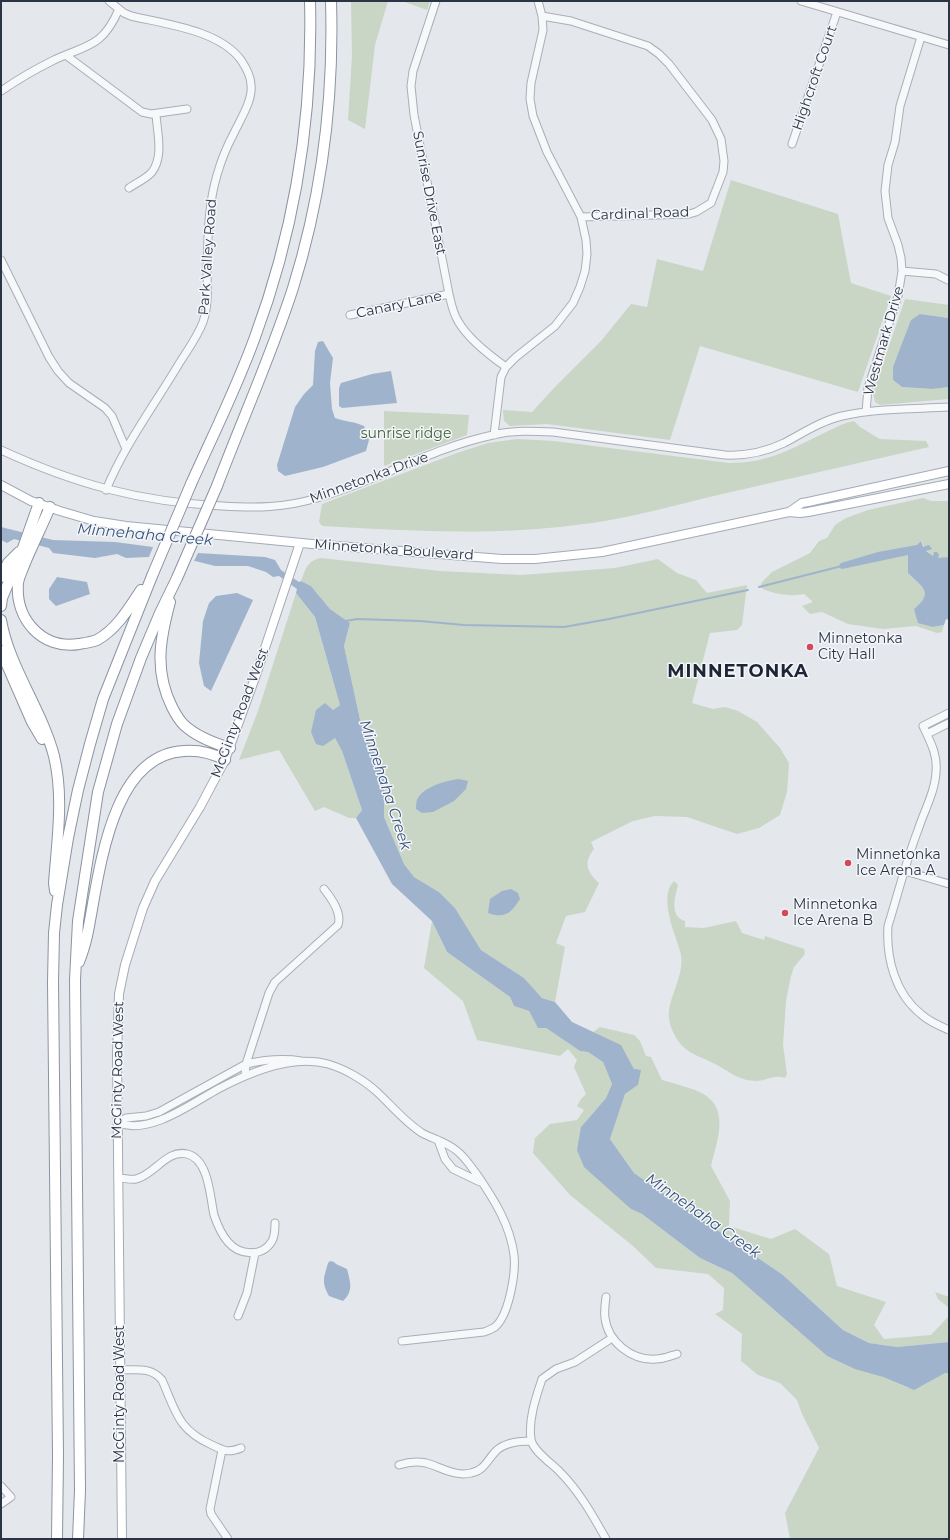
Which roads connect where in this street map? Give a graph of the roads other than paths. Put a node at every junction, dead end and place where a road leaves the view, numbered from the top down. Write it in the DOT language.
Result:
graph roads {
  1 [pos="109,1"];
  2 [pos="310,1"];
  3 [pos="331,1"];
  4 [pos="436,1"];
  5 [pos="538,1"];
  6 [pos="801,1"];
  7 [pos="119,9"];
  8 [pos="837,12"];
  9 [pos="542,16"];
  10 [pos="921,37"];
  11 [pos="949,45"];
  12 [pos="67,56"];
  13 [pos="1,90"];
  14 [pos="187,109"];
  15 [pos="156,114"];
  16 [pos="792,144"];
  17 [pos="129,188"];
  18 [pos="581,216"];
  19 [pos="1,260"];
  20 [pos="902,271"];
  21 [pos="948,280"];
  22 [pos="449,294"];
  23 [pos="350,315"];
  24 [pos="506,367"];
  25 [pos="949,407"];
  26 [pos="866,412"];
  27 [pos="494,435"];
  28 [pos="126,449"];
  29 [pos="1,450"];
  30 [pos="949,471"];
  31 [pos="949,484"];
  32 [pos="1,486"];
  33 [pos="106,490"];
  34 [pos="39,503"];
  35 [pos="50,507"];
  36 [pos="789,512"];
  37 [pos="300,543"];
  38 [pos="23,548"];
  39 [pos="152,576"];
  40 [pos="1,577"];
  41 [pos="177,578"];
  42 [pos="1,606"];
  43 [pos="1,620"];
  44 [pos="1,651"];
  45 [pos="949,714"];
  46 [pos="949,723"];
  47 [pos="927,734"];
  48 [pos="230,748"];
  49 [pos="225,760"];
  50 [pos="58,790"];
  51 [pos="905,871"];
  52 [pos="949,884"];
  53 [pos="324,889"];
  54 [pos="57,905"];
  55 [pos="74,980"];
  56 [pos="949,1030"];
  57 [pos="301,1062"];
  58 [pos="246,1064"];
  59 [pos="245,1076"];
  60 [pos="118,1123"];
  61 [pos="438,1140"];
  62 [pos="118,1178"];
  63 [pos="482,1183"];
  64 [pos="275,1223"];
  65 [pos="255,1253"];
  66 [pos="606,1297"];
  67 [pos="238,1316"];
  68 [pos="612,1338"];
  69 [pos="402,1340"];
  70 [pos="677,1354"];
  71 [pos="121,1370"];
  72 [pos="531,1441"];
  73 [pos="241,1448"];
  74 [pos="222,1450"];
  75 [pos="399,1465"];
  76 [pos="1,1486"];
  77 [pos="1,1504"];
  78 [pos="57,1539"];
  79 [pos="78,1539"];
  80 [pos="122,1539"];
  81 [pos="228,1539"];
  82 [pos="606,1539"];
  1 -- 7 [label="street, Park Valley Road"];
  2 -- 39 [label="highway, bridge"];
  3 -- 41 [label="highway, bridge"];
  4 -- 22 [label="street, Sunrise Drive East"];
  5 -- 9 [label="street"];
  6 -- 8 [label="street"];
  7 -- 12 [label="street"];
  7 -- 28 [label="street, Park Valley Road"];
  8 -- 10 [label="street"];
  8 -- 16 [label="street, Highcroft Court"];
  9 -- 18 [label="street"];
  9 -- 18 [label="street, Cardinal Road"];
  10 -- 11 [label="street"];
  10 -- 20 [label="street, Westmark Drive"];
  12 -- 13 [label="street"];
  12 -- 15 [label="street"];
  14 -- 15 [label="street"];
  15 -- 17 [label="street"];
  18 -- 24 [label="street"];
  19 -- 28 [label="street"];
  20 -- 21 [label="street, Westmark Drive"];
  20 -- 26 [label="street, Westmark Drive"];
  22 -- 23 [label="street, Canary Lane"];
  22 -- 24 [label="street, Sunrise Drive East"];
  24 -- 27 [label="street"];
  25 -- 26 [label="street, Minnetonka Drive"];
  26 -- 27 [label="street, Minnetonka Drive"];
  27 -- 33 [label="street, Minnetonka Drive"];
  28 -- 33 [label="street, Park Valley Road"];
  29 -- 33 [label="street, Minnetonka Drive"];
  30 -- 36 [label="main road, Minnetonka Boulevard"];
  31 -- 36 [label="main road, Minnetonka Boulevard"];
  32 -- 34 [label="main road, Minnetonka Boulevard"];
  34 -- 35 [label="main road, Minnetonka Boulevard"];
  34 -- 38 [label="highway"];
  35 -- 37 [label="main road, Minnetonka Boulevard"];
  35 -- 39 [label="highway"];
  36 -- 37 [label="main road, Minnetonka Boulevard"];
  37 -- 48 [label="main road, McGinty Road West"];
  38 -- 40 [label="highway"];
  38 -- 42 [label="highway"];
  39 -- 54 [label="highway"];
  41 -- 48 [label="highway"];
  41 -- 55 [label="highway"];
  43 -- 50 [label="highway"];
  44 -- 50 [label="highway"];
  45 -- 47 [label="street"];
  46 -- 47 [label="street"];
  47 -- 51 [label="street"];
  48 -- 49 [label="main road, McGinty Road West"];
  49 -- 55 [label="highway"];
  49 -- 60 [label="main road, McGinty Road West"];
  50 -- 54 [label="highway"];
  51 -- 52 [label="street"];
  51 -- 56 [label="street"];
  53 -- 58 [label="street"];
  54 -- 78 [label="highway"];
  55 -- 79 [label="highway"];
  57 -- 58 [label="street"];
  57 -- 59 [label="street"];
  57 -- 61 [label="street"];
  58 -- 59 [label="street"];
  58 -- 60 [label="street"];
  59 -- 60 [label="street"];
  60 -- 62 [label="main road, McGinty Road West"];
  61 -- 63 [label="street"];
  61 -- 63 [label="street"];
  62 -- 65 [label="street"];
  62 -- 71 [label="main road, McGinty Road West"];
  63 -- 69 [label="street"];
  64 -- 65 [label="street"];
  65 -- 67 [label="street"];
  66 -- 68 [label="street"];
  68 -- 70 [label="street"];
  68 -- 72 [label="street"];
  71 -- 74 [label="street"];
  71 -- 80 [label="main road, McGinty Road West"];
  72 -- 75 [label="street"];
  72 -- 82 [label="street"];
  73 -- 74 [label="street"];
  74 -- 81 [label="street"];
  76 -- 77 [label="street"];
}
